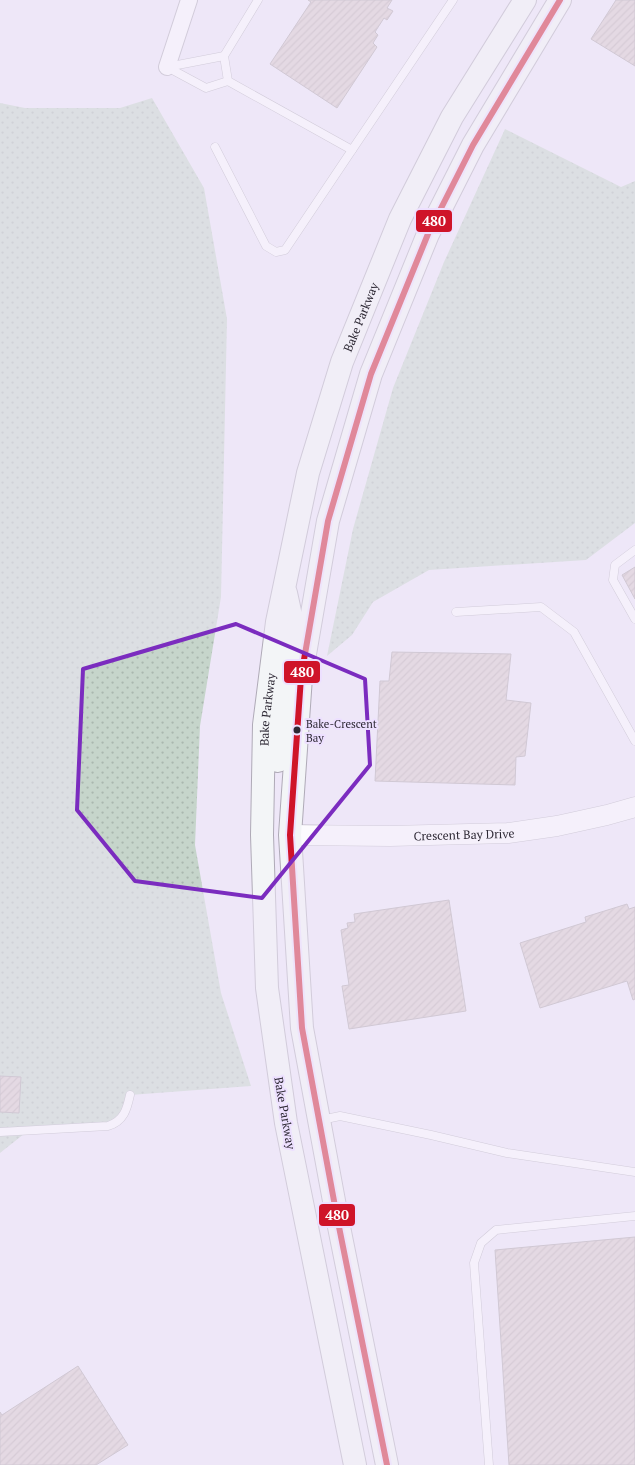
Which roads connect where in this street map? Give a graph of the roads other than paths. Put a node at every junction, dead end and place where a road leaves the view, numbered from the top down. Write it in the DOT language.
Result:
graph roads {
  1 [pos="189,0"];
  2 [pos="258,0"];
  3 [pos="453,0"];
  4 [pos="525,0"];
  5 [pos="560,0"];
  6 [pos="224,56"];
  7 [pos="167,67"];
  8 [pos="228,81"];
  9 [pos="215,147"];
  10 [pos="352,150"];
  11 [pos="635,550"];
  12 [pos="284,584"];
  13 [pos="456,612"];
  14 [pos="635,619"];
  15 [pos="635,741"];
  16 [pos="635,807"];
  17 [pos="290,835"];
  18 [pos="130,1095"];
  19 [pos="319,1120"];
  20 [pos="0,1132"];
  21 [pos="635,1172"];
  22 [pos="635,1216"];
  23 [pos="355,1465"];
  24 [pos="387,1465"];
  25 [pos="489,1465"];
  1 -- 7 [label="street"];
  2 -- 6 [label="lane"];
  3 -- 10 [label="lane"];
  4 -- 12 [label="main road, Bake Parkway"];
  5 -- 17 [label="main road"];
  6 -- 7 [label="lane"];
  6 -- 8 [label="lane"];
  7 -- 8 [label="lane"];
  8 -- 10 [label="lane"];
  9 -- 10 [label="lane"];
  11 -- 14 [label="lane"];
  12 -- 17 [label="main road"];
  12 -- 23 [label="main road, Bake Parkway"];
  13 -- 15 [label="lane"];
  16 -- 17 [label="street, Crescent Bay Drive"];
  17 -- 19 [label="main road"];
  18 -- 20 [label="lane"];
  19 -- 21 [label="lane"];
  19 -- 24 [label="main road"];
  22 -- 25 [label="lane"];
}
